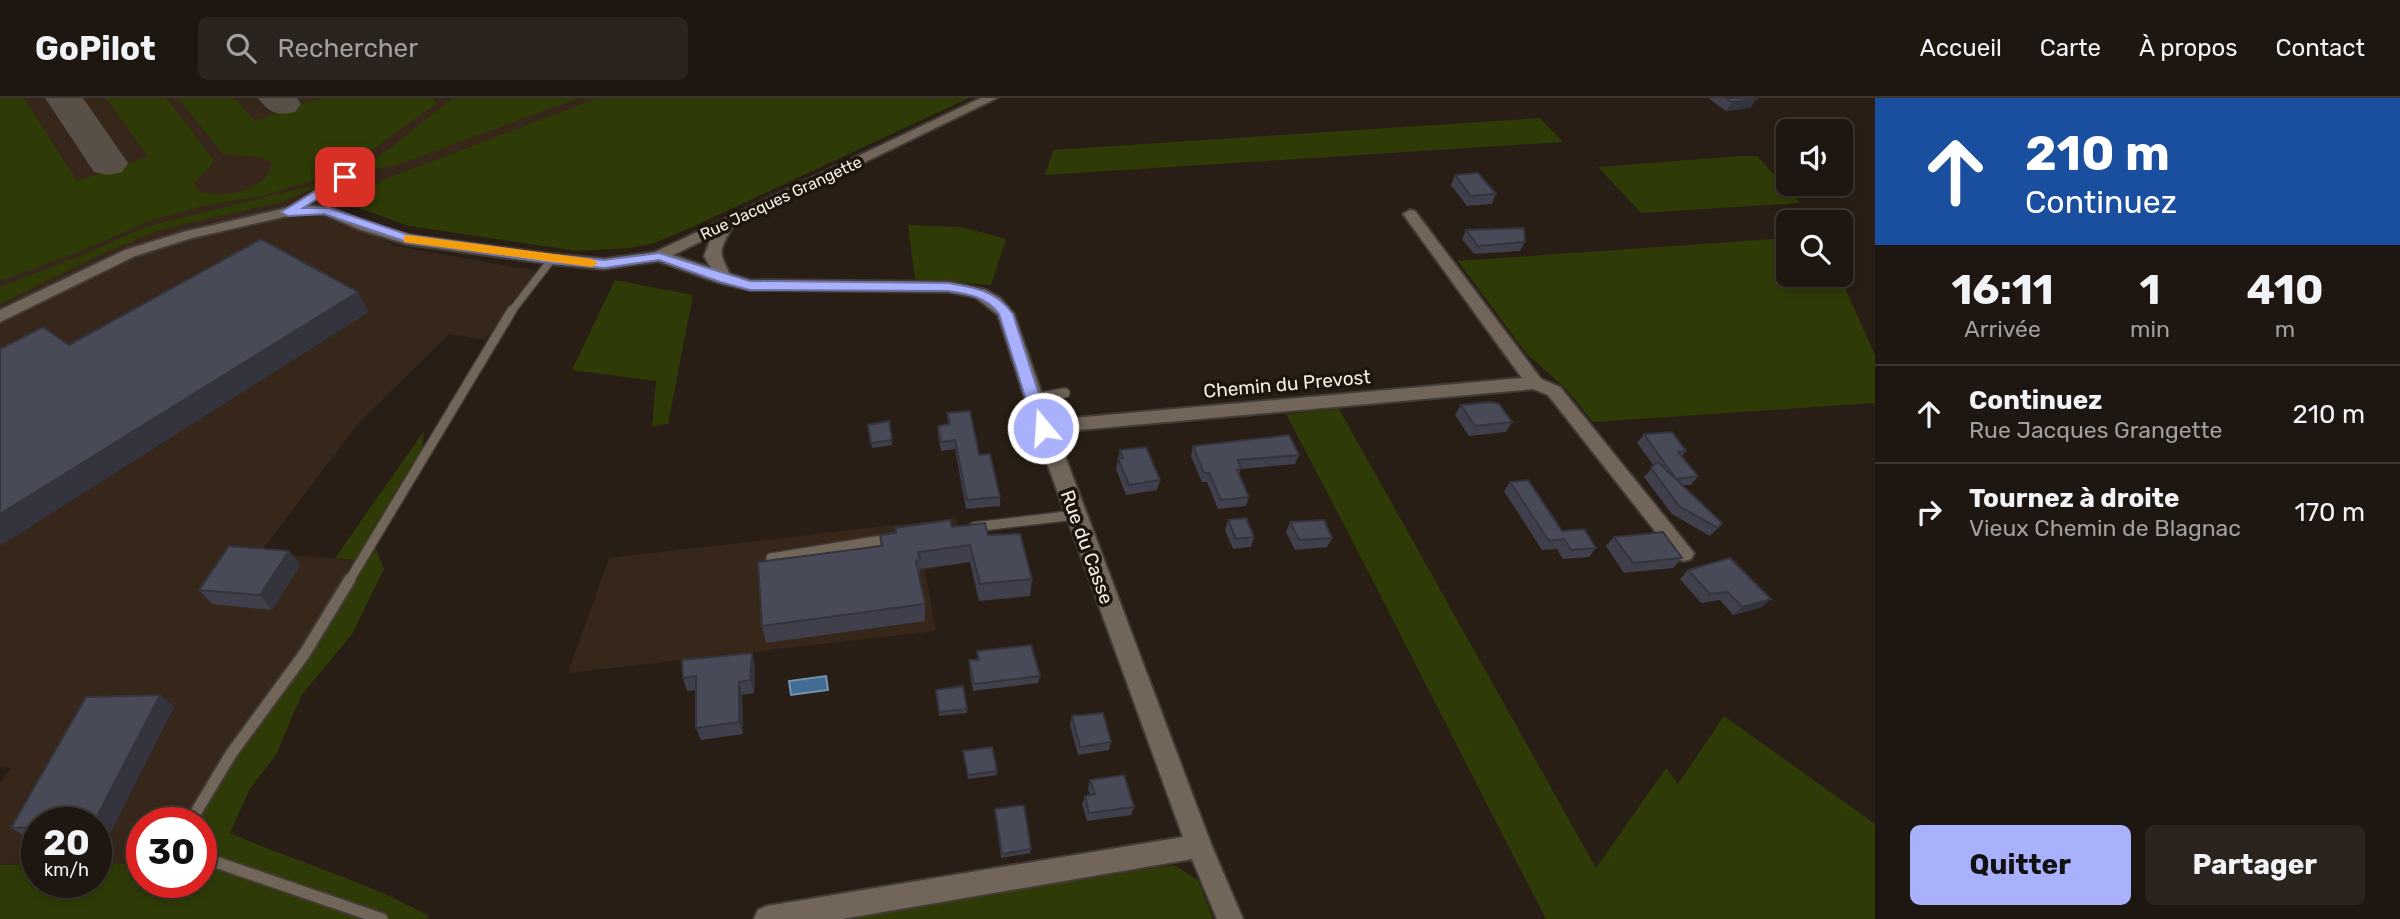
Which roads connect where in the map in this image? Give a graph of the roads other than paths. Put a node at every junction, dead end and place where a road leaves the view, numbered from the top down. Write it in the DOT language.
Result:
graph roads {
  1 [pos="991,98"];
  2 [pos="345,177"];
  3 [pos="288,212"];
  4 [pos="1410,214"];
  5 [pos="727,224"];
  6 [pos="659,256"];
  7 [pos="552,259"];
  8 [pos="724,280"];
  9 [pos="0,317"];
  10 [pos="1535,383"];
  11 [pos="1065,393"];
  12 [pos="1033,398"];
  13 [pos="1043,428"];
  14 [pos="1075,515"];
  15 [pos="966,528"];
  16 [pos="900,537"];
  17 [pos="1684,553"];
  18 [pos="771,558"];
  19 [pos="199,807"];
  20 [pos="1199,846"];
  21 [pos="217,862"];
  22 [pos="383,919"];
  23 [pos="767,919"];
  24 [pos="1230,919"];
  1 -- 5 [label="street, Rue Jacques Grangette"];
  2 -- 3 [label="lane"];
  3 -- 7 [label="street, Rue Jacques Grangette"];
  3 -- 9 [label="street, Rue Jacques Grangette"];
  4 -- 10 [label="street"];
  5 -- 6 [label="street, Rue Jacques Grangette"];
  5 -- 8 [label="street"];
  6 -- 7 [label="street, Rue Jacques Grangette"];
  6 -- 8 [label="street, Rue du Casse"];
  7 -- 19 [label="lane"];
  8 -- 12 [label="street, Rue du Casse"];
  10 -- 13 [label="street, Chemin du Prevost"];
  10 -- 17 [label="street"];
  11 -- 12 [label="lane"];
  12 -- 13 [label="street, Rue du Casse"];
  13 -- 14 [label="street, Rue du Casse"];
  14 -- 15 [label="lane"];
  14 -- 20 [label="street, Rue du Casse"];
  16 -- 18 [label="lane"];
  20 -- 23 [label="street"];
  20 -- 24 [label="street, Rue du Casse"];
  21 -- 22 [label="lane"];
}
